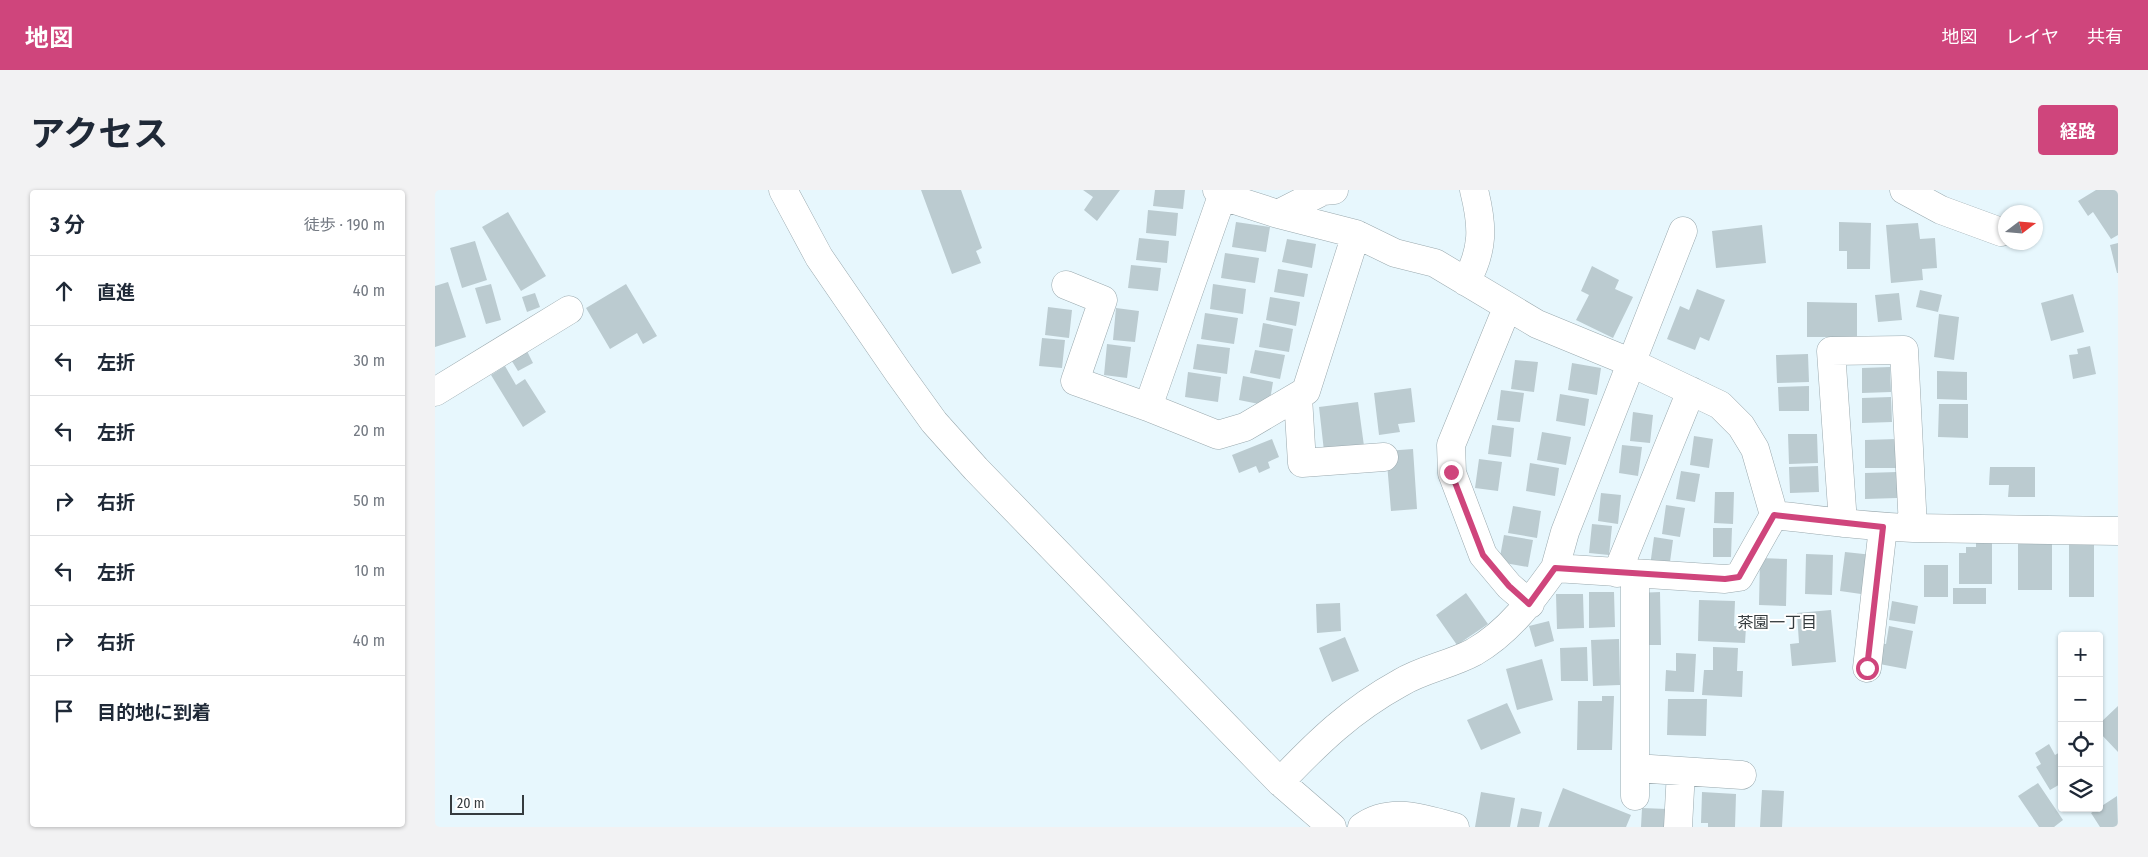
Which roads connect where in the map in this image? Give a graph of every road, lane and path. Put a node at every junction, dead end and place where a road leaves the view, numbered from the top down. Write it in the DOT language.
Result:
graph roads {
  1 [pos="783,190"];
  2 [pos="1327,190"];
  3 [pos="1474,190"];
  4 [pos="1904,190"];
  5 [pos="1219,193"];
  6 [pos="1278,214"];
  7 [pos="1683,231"];
  8 [pos="1998,231"];
  9 [pos="1356,234"];
  10 [pos="1466,282"];
  11 [pos="1066,285"];
  12 [pos="1507,308"];
  13 [pos="569,310"];
  14 [pos="1632,363"];
  15 [pos="1691,391"];
  16 [pos="435,392"];
  17 [pos="1298,396"];
  18 [pos="1148,406"];
  19 [pos="1384,457"];
  20 [pos="1774,515"];
  21 [pos="1843,523"];
  22 [pos="1883,527"];
  23 [pos="1913,528"];
  24 [pos="2118,531"];
  25 [pos="1555,568"];
  26 [pos="1626,574"];
  27 [pos="1529,604"];
  28 [pos="1867,668"];
  29 [pos="1635,768"];
  30 [pos="1681,771"];
  31 [pos="1743,774"];
  32 [pos="1281,782"];
  33 [pos="1635,796"];
  34 [pos="1332,827"];
  35 [pos="1362,827"];
  36 [pos="1455,827"];
  37 [pos="1678,827"];
  1 -- 32 [label="street"];
  2 -- 6 [label="street"];
  3 -- 10 [label="street"];
  4 -- 8 [label="street"];
  5 -- 6 [label="street"];
  5 -- 18 [label="street"];
  6 -- 9 [label="street"];
  7 -- 14 [label="street"];
  9 -- 10 [label="street"];
  9 -- 17 [label="street"];
  10 -- 12 [label="street"];
  11 -- 18 [label="street"];
  12 -- 14 [label="street"];
  12 -- 27 [label="street"];
  13 -- 16 [label="street"];
  14 -- 15 [label="street"];
  14 -- 25 [label="street"];
  15 -- 20 [label="street"];
  15 -- 26 [label="street"];
  17 -- 18 [label="street"];
  17 -- 19 [label="street"];
  20 -- 21 [label="street"];
  20 -- 26 [label="street"];
  21 -- 22 [label="street"];
  21 -- 23 [label="street"];
  22 -- 23 [label="street"];
  22 -- 28 [label="street"];
  23 -- 24 [label="street"];
  25 -- 26 [label="street"];
  25 -- 27 [label="street"];
  26 -- 29 [label="street"];
  27 -- 32 [label="street"];
  29 -- 30 [label="street"];
  29 -- 33 [label="street"];
  30 -- 31 [label="street"];
  30 -- 37 [label="street"];
  32 -- 34 [label="street"];
  35 -- 36 [label="street"];
}
